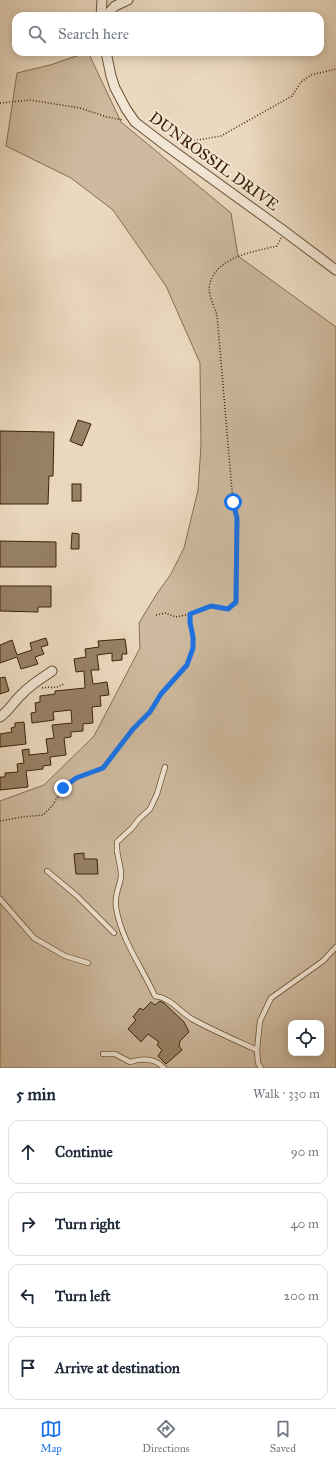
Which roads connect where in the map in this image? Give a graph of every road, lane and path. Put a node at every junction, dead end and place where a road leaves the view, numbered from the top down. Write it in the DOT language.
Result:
graph roads {
  1 [pos="102,0"];
  2 [pos="128,0"];
  3 [pos="101,12"];
  4 [pos="110,12"];
  5 [pos="107,56"];
  6 [pos="336,69"];
  7 [pos="0,103"];
  8 [pos="135,122"];
  9 [pos="176,142"];
  10 [pos="284,230"];
  11 [pos="336,270"];
  12 [pos="190,614"];
  13 [pos="156,615"];
  14 [pos="52,671"];
  15 [pos="65,683"];
  16 [pos="39,688"];
  17 [pos="0,716"];
  18 [pos="165,767"];
  19 [pos="0,821"];
  20 [pos="48,871"];
  21 [pos="0,899"];
  22 [pos="114,933"];
  23 [pos="336,947"];
  24 [pos="88,963"];
  25 [pos="257,1050"];
  26 [pos="103,1054"];
  27 [pos="164,1068"];
  28 [pos="261,1068"];
  1 -- 3 [label="street"];
  2 -- 4 [label="street"];
  5 -- 8 [label="street, DUNROSSIL DRIVE"];
  6 -- 9 [label="path"];
  7 -- 8 [label="path"];
  8 -- 10 [label="street, DUNROSSIL DRIVE"];
  10 -- 11 [label="street, DUNROSSIL DRIVE"];
  10 -- 12 [label="path"];
  12 -- 13 [label="path"];
  12 -- 19 [label="path"];
  14 -- 17 [label="street"];
  15 -- 16 [label="path"];
  18 -- 25 [label="lane"];
  20 -- 22 [label="lane"];
  21 -- 24 [label="lane"];
  23 -- 25 [label="lane"];
  25 -- 28 [label="lane"];
  26 -- 27 [label="lane"];
}
